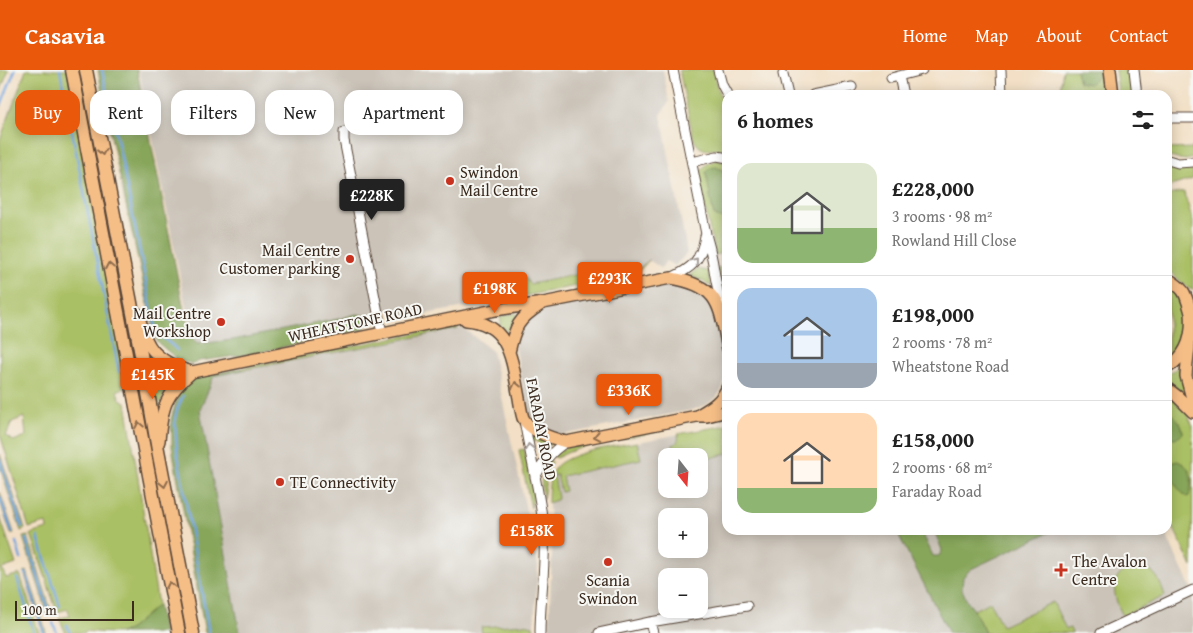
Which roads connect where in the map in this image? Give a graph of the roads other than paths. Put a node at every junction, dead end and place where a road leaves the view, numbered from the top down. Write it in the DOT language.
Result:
graph roads {
  1 [pos="72,70"];
  2 [pos="86,70"];
  3 [pos="674,70"];
  4 [pos="718,70"];
  5 [pos="922,70"];
  6 [pos="1001,70"];
  7 [pos="1110,70"];
  8 [pos="1134,70"];
  9 [pos="783,74"];
  10 [pos="852,87"];
  11 [pos="724,90"];
  12 [pos="787,90"];
  13 [pos="840,90"];
  14 [pos="901,90"];
  15 [pos="1002,90"];
  16 [pos="1112,90"];
  17 [pos="1136,90"];
  18 [pos="1172,118"];
  19 [pos="1193,118"];
  20 [pos="344,135"];
  21 [pos="722,157"];
  22 [pos="1172,161"];
  23 [pos="692,162"];
  24 [pos="1193,162"];
  25 [pos="706,234"];
  26 [pos="671,278"];
  27 [pos="126,281"];
  28 [pos="1172,282"];
  29 [pos="1188,294"];
  30 [pos="543,303"];
  31 [pos="720,308"];
  32 [pos="722,318"];
  33 [pos="454,319"];
  34 [pos="1193,327"];
  35 [pos="382,333"];
  36 [pos="1190,343"];
  37 [pos="509,352"];
  38 [pos="1172,364"];
  39 [pos="192,372"];
  40 [pos="1172,392"];
  41 [pos="722,398"];
  42 [pos="1193,402"];
  43 [pos="1193,412"];
  44 [pos="722,413"];
  45 [pos="697,416"];
  46 [pos="523,418"];
  47 [pos="566,442"];
  48 [pos="158,450"];
  49 [pos="534,477"];
  50 [pos="1193,590"];
  51 [pos="747,606"];
  52 [pos="650,622"];
  53 [pos="179,633"];
  54 [pos="193,633"];
  55 [pos="540,633"];
  56 [pos="599,633"];
  57 [pos="653,633"];
  58 [pos="1101,633"];
  53 -- 1 [label="highway, one-way"];
  2 -- 27 [label="highway, one-way"];
  3 -- 23 [label="street"];
  4 -- 11 [label="street"];
  5 -- 14 [label="street"];
  6 -- 15 [label="street"];
  7 -- 16 [label="main road"];
  8 -- 17 [label="street"];
  9 -- 12 [label="street"];
  10 -- 13 [label="street"];
  18 -- 19 [label="street"];
  20 -- 35 [label="street"];
  21 -- 23 [label="street"];
  22 -- 24 [label="street"];
  23 -- 25 [label="street"];
  26 -- 25 [label="street, WHEATSTONE ROAD, one-way"];
  25 -- 31 [label="street"];
  26 -- 30 [label="main road, WHEATSTONE ROAD"];
  26 -- 31 [label="main road, WHEATSTONE ROAD"];
  27 -- 39 [label="main road"];
  27 -- 48 [label="highway"];
  28 -- 29 [label="main road"];
  29 -- 34 [label="main road"];
  30 -- 33 [label="main road, WHEATSTONE ROAD"];
  30 -- 37 [label="main road, FARADAY ROAD"];
  31 -- 32 [label="main road"];
  33 -- 35 [label="main road, WHEATSTONE ROAD"];
  33 -- 37 [label="main road, FARADAY ROAD"];
  34 -- 36 [label="main road"];
  35 -- 39 [label="main road, WHEATSTONE ROAD"];
  36 -- 38 [label="main road"];
  36 -- 42 [label="main road"];
  46 -- 37 [label="main road, FARADAY ROAD, one-way"];
  39 -- 48 [label="main road"];
  40 -- 43 [label="main road"];
  41 -- 45 [label="main road"];
  44 -- 45 [label="main road"];
  45 -- 47 [label="main road, one-way"];
  46 -- 47 [label="main road"];
  49 -- 46 [label="street, FARADAY ROAD, one-way"];
  47 -- 49 [label="street"];
  48 -- 54 [label="highway, one-way"];
  49 -- 55 [label="street, FARADAY ROAD"];
  50 -- 58 [label="street"];
  51 -- 52 [label="street"];
  52 -- 56 [label="street"];
  52 -- 57 [label="street"];
}
